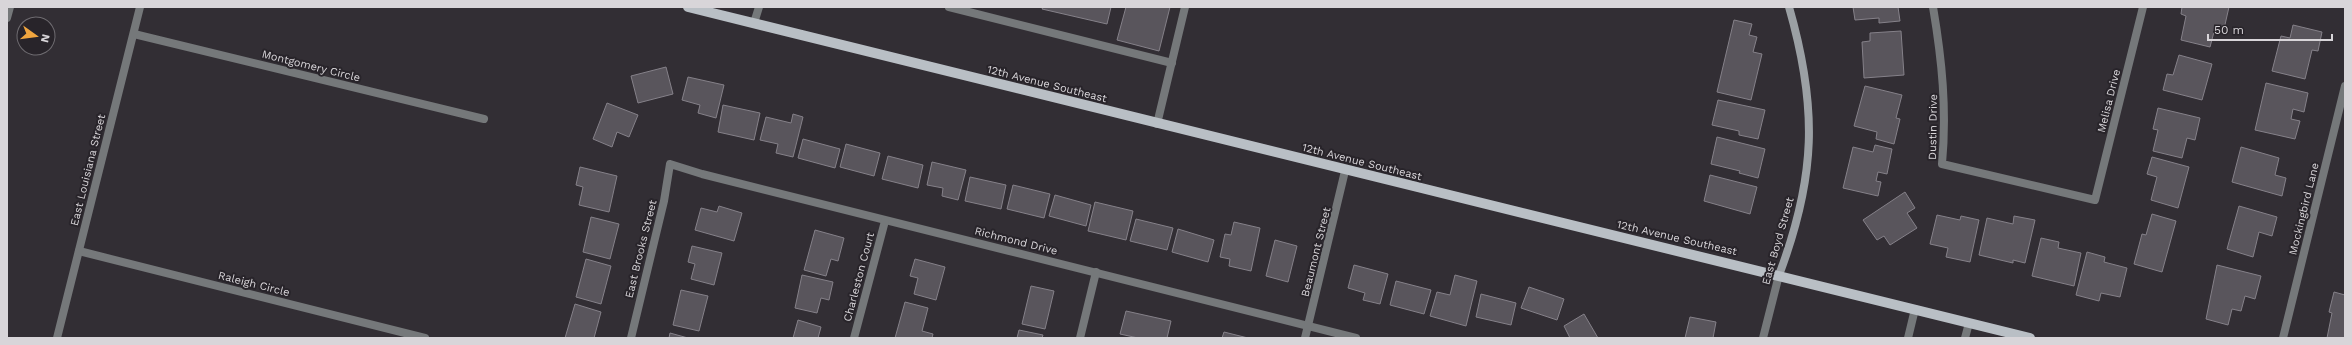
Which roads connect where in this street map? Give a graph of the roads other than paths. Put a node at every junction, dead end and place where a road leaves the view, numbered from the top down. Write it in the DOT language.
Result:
graph roads {
  1 [pos="10,7"];
  2 [pos="140,7"];
  3 [pos="692,7"];
  4 [pos="759,7"];
  5 [pos="949,7"];
  6 [pos="1185,7"];
  7 [pos="1789,7"];
  8 [pos="1933,7"];
  9 [pos="2143,7"];
  10 [pos="7,18"];
  11 [pos="754,23"];
  12 [pos="134,34"];
  13 [pos="1172,63"];
  14 [pos="2345,86"];
  15 [pos="484,119"];
  16 [pos="1157,124"];
  17 [pos="670,164"];
  18 [pos="1345,171"];
  19 [pos="2095,200"];
  20 [pos="885,221"];
  21 [pos="78,251"];
  22 [pos="1096,272"];
  23 [pos="1779,275"];
  24 [pos="1915,309"];
  25 [pos="1969,323"];
  26 [pos="1308,326"];
  27 [pos="57,338"];
  28 [pos="424,338"];
  29 [pos="631,338"];
  30 [pos="854,338"];
  31 [pos="1080,338"];
  32 [pos="1305,338"];
  33 [pos="1356,338"];
  34 [pos="1763,338"];
  35 [pos="1908,338"];
  36 [pos="1965,338"];
  37 [pos="2030,338"];
  38 [pos="2283,338"];
  1 -- 10 [label="street"];
  2 -- 12 [label="street, East Louisiana Street"];
  3 -- 11 [label="main road, 12th Avenue Southeast"];
  4 -- 11 [label="street"];
  5 -- 13 [label="street"];
  6 -- 13 [label="street"];
  7 -- 23 [label="street, East Boyd Street"];
  8 -- 19 [label="street, Dustin Drive"];
  9 -- 19 [label="street, Melisa Drive"];
  11 -- 16 [label="main road, 12th Avenue Southeast"];
  12 -- 15 [label="street, Montgomery Circle"];
  12 -- 21 [label="street, East Louisiana Street"];
  13 -- 16 [label="street"];
  14 -- 38 [label="street, Mockingbird Lane"];
  16 -- 18 [label="main road, 12th Avenue Southeast"];
  17 -- 20 [label="street, Richmond Drive"];
  17 -- 29 [label="street, East Brooks Street"];
  18 -- 23 [label="main road, 12th Avenue Southeast"];
  18 -- 26 [label="street, Beaumont Street"];
  20 -- 22 [label="street, Richmond Drive"];
  20 -- 30 [label="street, Charleston Court"];
  21 -- 27 [label="street, East Louisiana Street"];
  21 -- 28 [label="street, Raleigh Circle"];
  22 -- 26 [label="street, Richmond Drive"];
  22 -- 31 [label="street"];
  23 -- 24 [label="main road, 12th Avenue Southeast"];
  23 -- 34 [label="street, East Boyd Street"];
  24 -- 25 [label="main road, 12th Avenue Southeast"];
  24 -- 35 [label="street"];
  25 -- 36 [label="street"];
  25 -- 37 [label="main road, 12th Avenue Southeast"];
  26 -- 32 [label="street, Beaumont Street"];
  26 -- 33 [label="street, Richmond Drive"];
}
